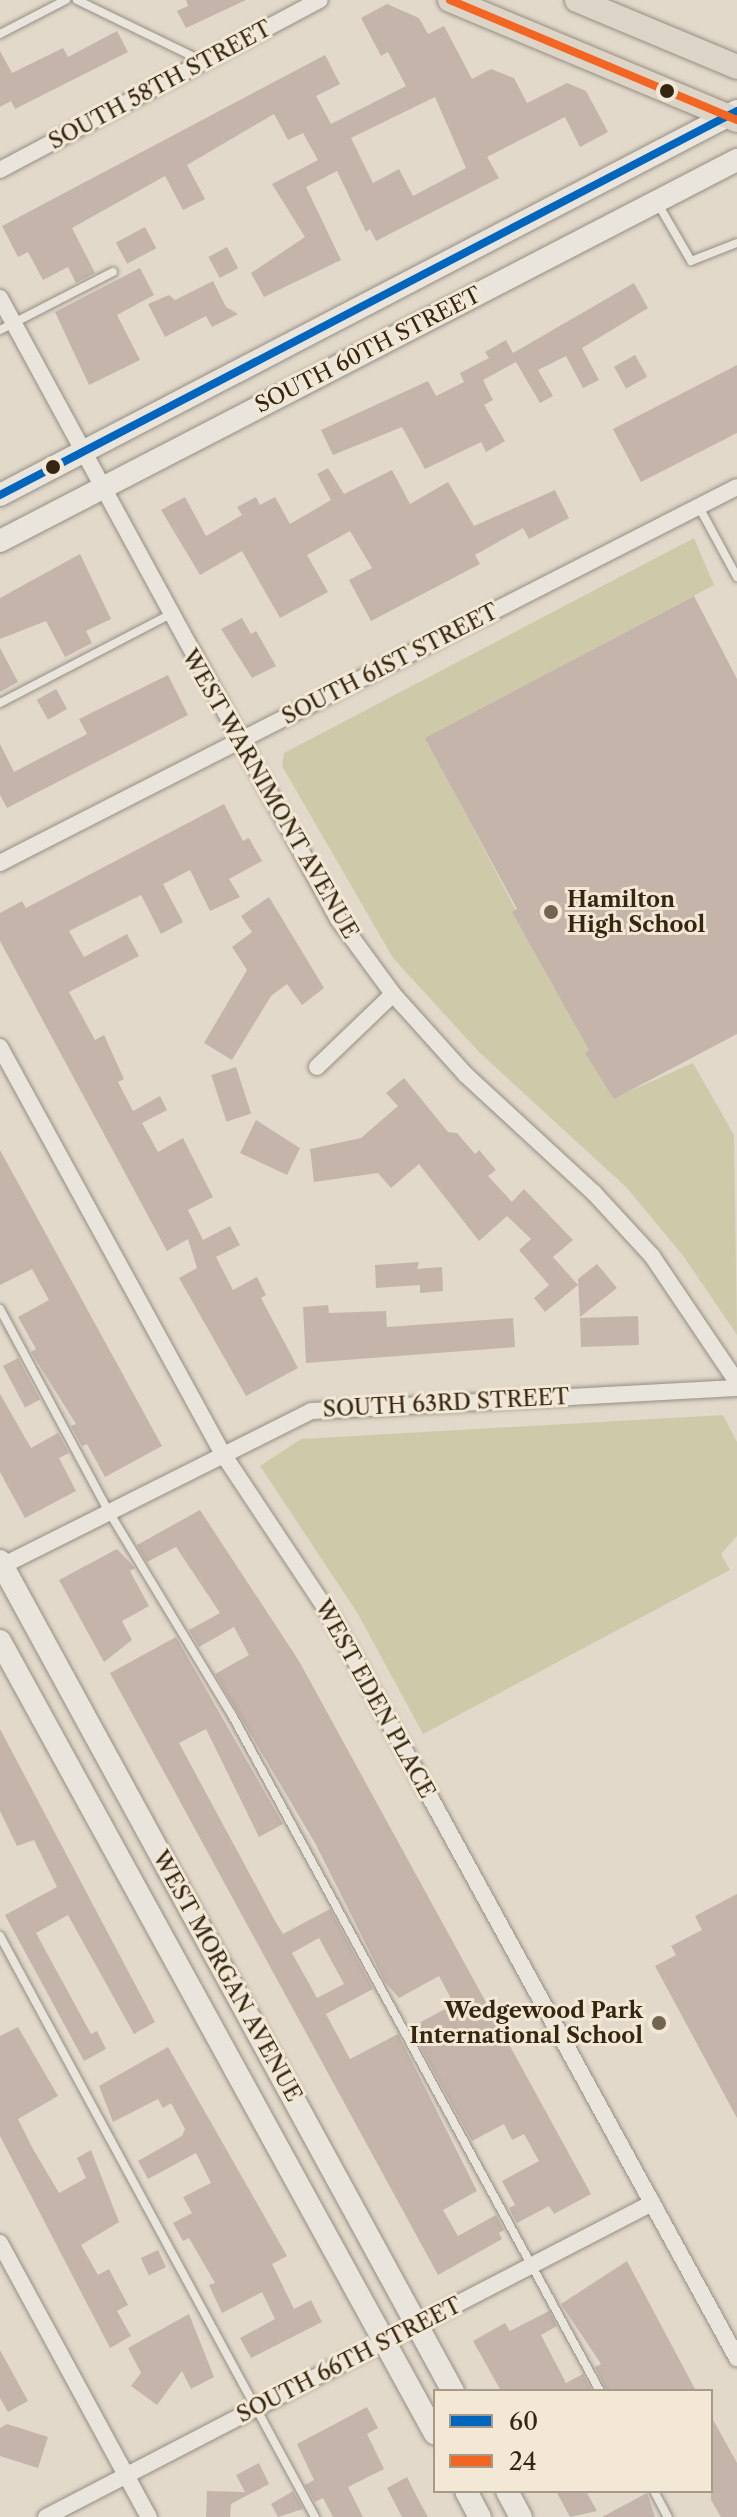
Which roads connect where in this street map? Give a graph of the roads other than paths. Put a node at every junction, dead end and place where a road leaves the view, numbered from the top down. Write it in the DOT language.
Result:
graph roads {
  1 [pos="66,0"];
  2 [pos="77,0"];
  3 [pos="320,0"];
  4 [pos="450,0"];
  5 [pos="577,0"];
  6 [pos="0,34"];
  7 [pos="203,62"];
  8 [pos="737,67"];
  9 [pos="734,116"];
  10 [pos="737,160"];
  11 [pos="0,170"];
  12 [pos="657,202"];
  13 [pos="737,243"];
  14 [pos="113,272"];
  15 [pos="0,298"];
  16 [pos="7,327"];
  17 [pos="83,453"];
  18 [pos="737,487"];
  19 [pos="101,488"];
  20 [pos="0,495"];
  21 [pos="699,506"];
  22 [pos="0,541"];
  23 [pos="737,577"];
  24 [pos="169,615"];
  25 [pos="0,703"];
  26 [pos="238,742"];
  27 [pos="0,863"];
  28 [pos="393,994"];
  29 [pos="0,1047"];
  30 [pos="317,1067"];
  31 [pos="0,1309"];
  32 [pos="737,1385"];
  33 [pos="223,1454"];
  34 [pos="109,1512"];
  35 [pos="1,1565"];
  36 [pos="0,1641"];
  37 [pos="0,1936"];
  38 [pos="211,1948"];
  39 [pos="178,1966"];
  40 [pos="652,2203"];
  41 [pos="0,2243"];
  42 [pos="532,2265"];
  43 [pos="418,2325"];
  44 [pos="384,2342"];
  45 [pos="737,2358"];
  46 [pos="452,2389"];
  47 [pos="599,2389"];
  48 [pos="255,2409"];
  49 [pos="433,2430"];
  50 [pos="126,2475"];
  51 [pos="467,2493"];
  52 [pos="508,2493"];
  53 [pos="655,2493"];
  54 [pos="46,2517"];
  55 [pos="149,2517"];
  56 [pos="315,2517"];
  57 [pos="480,2517"];
  58 [pos="521,2517"];
  59 [pos="668,2517"];
  1 -- 6 [label="lane"];
  2 -- 7 [label="lane"];
  3 -- 7 [label="street, SOUTH 58TH STREET"];
  4 -- 9 [label="main road"];
  5 -- 8 [label="main road"];
  7 -- 11 [label="street, SOUTH 58TH STREET"];
  9 -- 17 [label="street, SOUTH 60TH STREET"];
  10 -- 12 [label="street, SOUTH 60TH STREET"];
  12 -- 13 [label="lane"];
  12 -- 19 [label="street, SOUTH 60TH STREET"];
  14 -- 16 [label="lane"];
  15 -- 16 [label="street, WEST WARNIMONT AVENUE"];
  16 -- 17 [label="street, WEST WARNIMONT AVENUE"];
  17 -- 19 [label="street, WEST WARNIMONT AVENUE"];
  17 -- 20 [label="street, SOUTH 60TH STREET"];
  18 -- 21 [label="street, SOUTH 61ST STREET"];
  19 -- 22 [label="street, SOUTH 60TH STREET"];
  19 -- 24 [label="street, WEST WARNIMONT AVENUE"];
  21 -- 23 [label="lane"];
  21 -- 26 [label="street, SOUTH 61ST STREET"];
  24 -- 25 [label="lane"];
  24 -- 26 [label="street, WEST WARNIMONT AVENUE"];
  26 -- 27 [label="street, SOUTH 61ST STREET"];
  26 -- 28 [label="street, WEST WARNIMONT AVENUE"];
  28 -- 30 [label="street"];
  28 -- 32 [label="street, WEST WARNIMONT AVENUE"];
  29 -- 33 [label="street, WEST EDEN PLACE"];
  31 -- 34 [label="lane"];
  32 -- 33 [label="street, SOUTH 63RD STREET"];
  33 -- 34 [label="street, SOUTH 63RD STREET"];
  33 -- 40 [label="street, WEST EDEN PLACE"];
  34 -- 35 [label="street, SOUTH 63RD STREET"];
  34 -- 42 [label="lane"];
  35 -- 38 [label="street, WEST MORGAN AVENUE"];
  36 -- 39 [label="street, WEST MORGAN AVENUE"];
  37 -- 48 [label="lane"];
  38 -- 39 [label="street"];
  38 -- 43 [label="street, WEST MORGAN AVENUE"];
  39 -- 44 [label="street, WEST MORGAN AVENUE"];
  40 -- 42 [label="street, SOUTH 66TH STREET"];
  40 -- 45 [label="street, WEST EDEN PLACE"];
  41 -- 50 [label="street"];
  42 -- 43 [label="street, SOUTH 66TH STREET"];
  42 -- 47 [label="lane"];
  43 -- 44 [label="street, SOUTH 66TH STREET"];
  43 -- 46 [label="street, WEST MORGAN AVENUE"];
  44 -- 48 [label="street, SOUTH 66TH STREET"];
  44 -- 49 [label="street, WEST MORGAN AVENUE"];
  48 -- 50 [label="street, SOUTH 66TH STREET"];
  48 -- 56 [label="lane"];
  50 -- 54 [label="street, SOUTH 66TH STREET"];
  50 -- 55 [label="street"];
  51 -- 57 [label="street"];
  52 -- 58 [label="street"];
  53 -- 59 [label="lane"];
}
